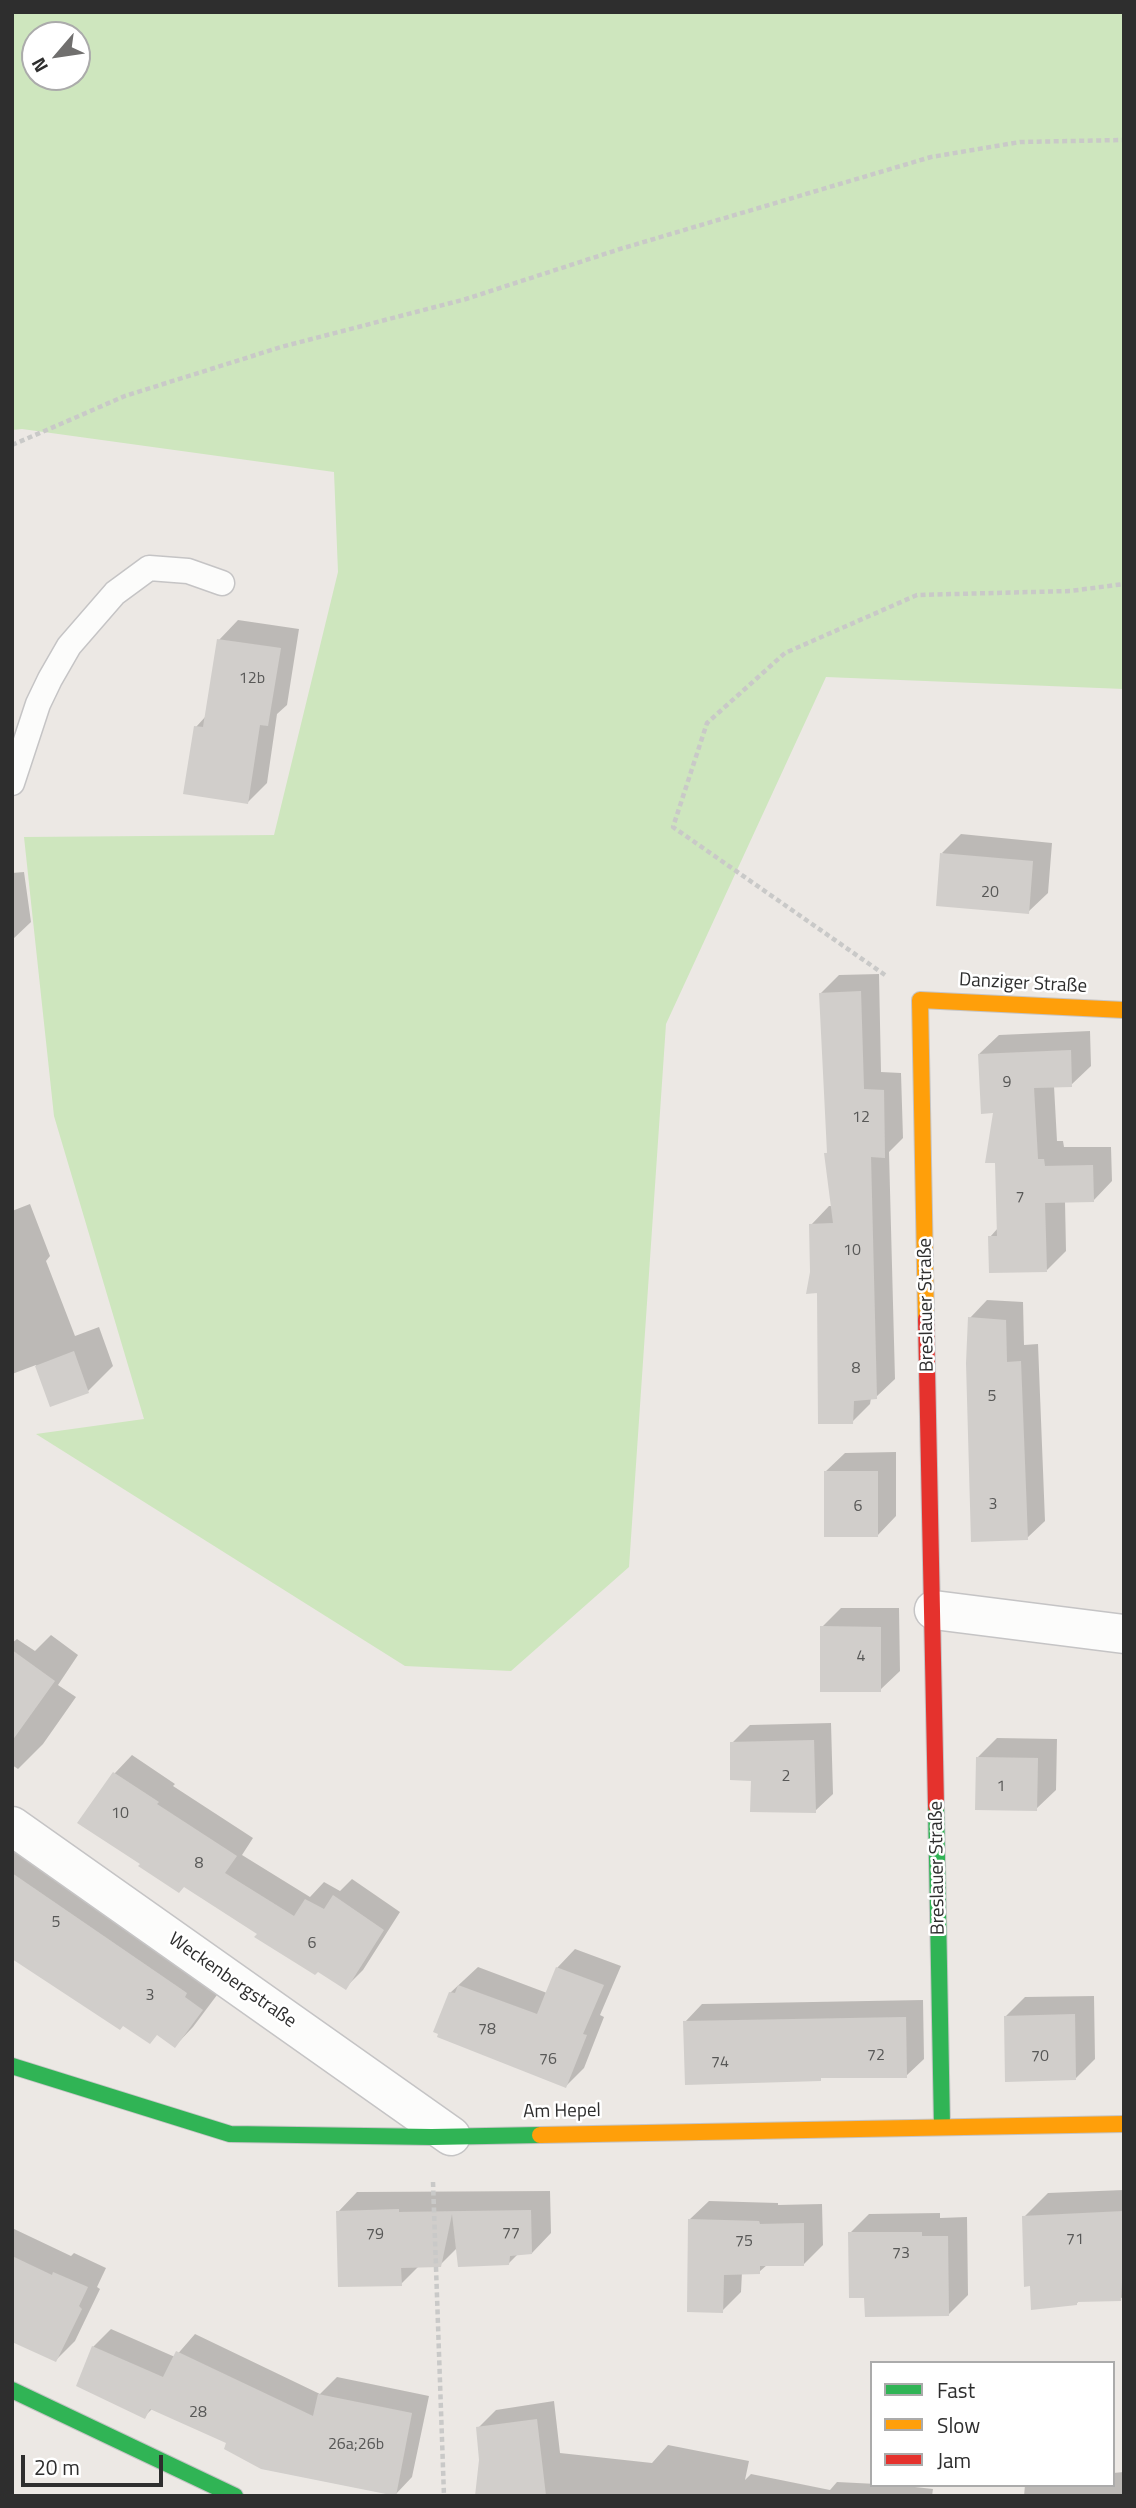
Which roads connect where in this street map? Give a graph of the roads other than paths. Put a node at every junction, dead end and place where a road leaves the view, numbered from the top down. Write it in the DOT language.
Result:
graph roads {
  1 [pos="222,583"];
  2 [pos="12,783"];
  3 [pos="920,1000"];
  4 [pos="1124,1010"];
  5 [pos="934,1610"];
  6 [pos="1124,1634"];
  7 [pos="12,1826"];
  8 [pos="12,2066"];
  9 [pos="1124,2124"];
  10 [pos="942,2126"];
  11 [pos="442,2136"];
  12 [pos="12,2390"];
  13 [pos="235,2496"];
  1 -- 2 [label="lane"];
  3 -- 4 [label="street, Danziger Straße"];
  3 -- 5 [label="street, Breslauer Straße"];
  5 -- 6 [label="street"];
  5 -- 10 [label="street, Breslauer Straße"];
  7 -- 11 [label="street, Weckenbergstraße"];
  8 -- 11 [label="street, Am Hepel"];
  9 -- 10 [label="street, Am Hepel"];
  10 -- 11 [label="street, Am Hepel"];
  12 -- 13 [label="street"];
}
